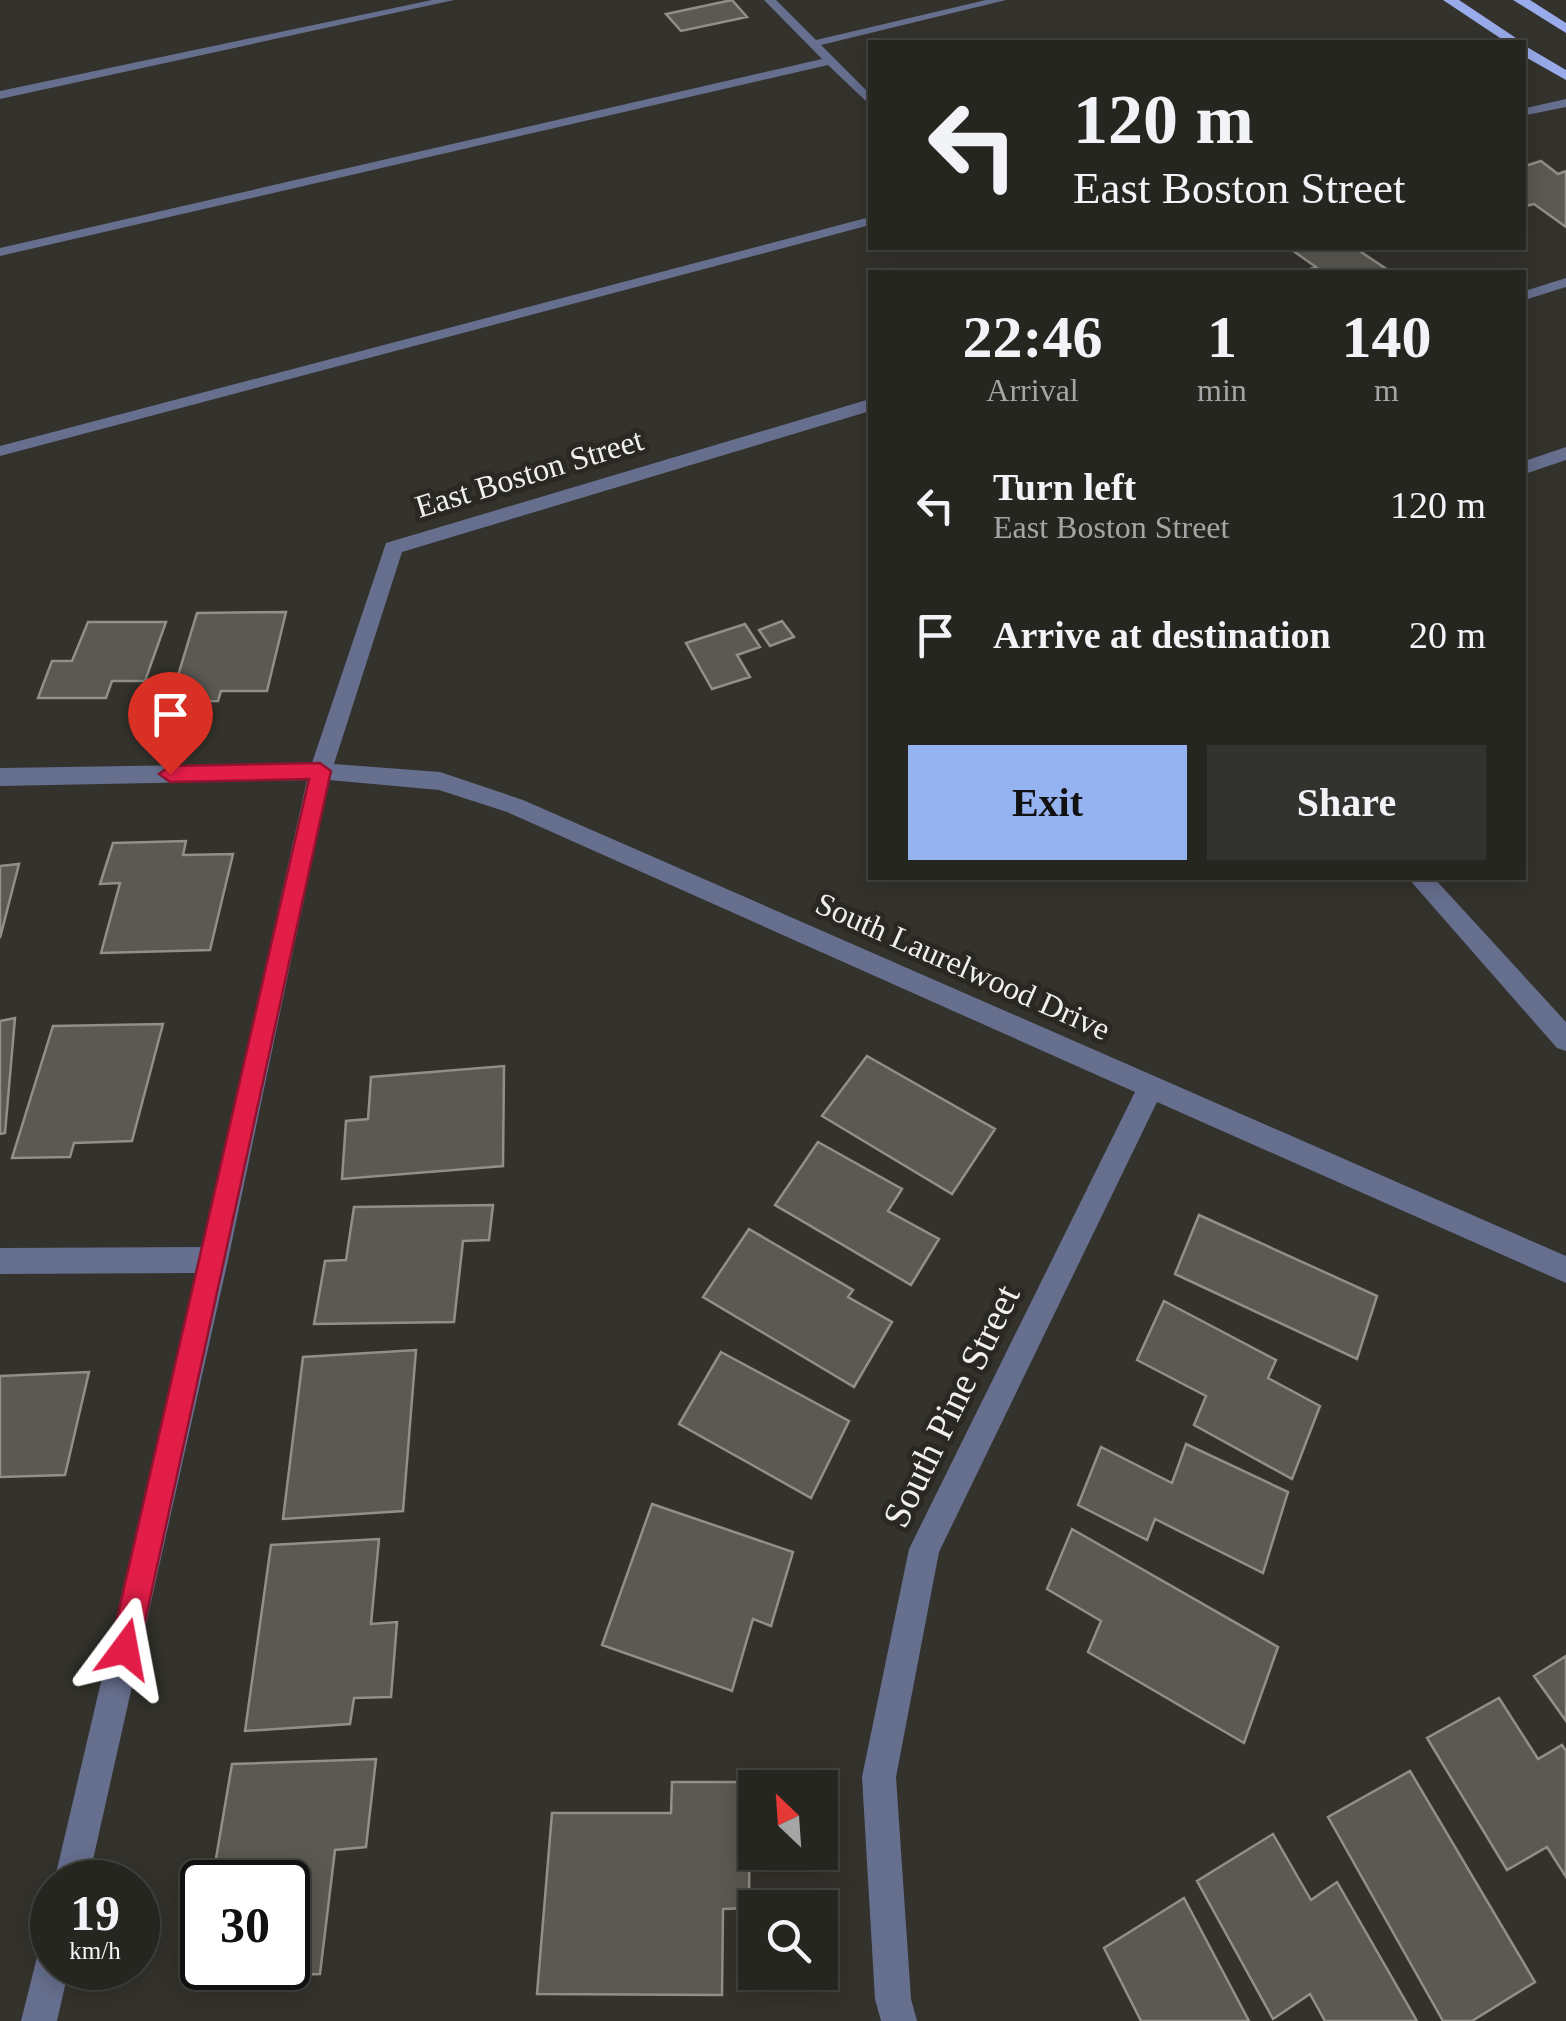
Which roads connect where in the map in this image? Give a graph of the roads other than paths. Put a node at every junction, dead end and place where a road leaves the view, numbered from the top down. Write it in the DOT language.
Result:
graph roads {
  1 [pos="448,0"];
  2 [pos="770,0"];
  3 [pos="1000,0"];
  4 [pos="1450,0"];
  5 [pos="1520,0"];
  6 [pos="1566,29"];
  7 [pos="1512,40"];
  8 [pos="812,44"];
  9 [pos="1526,51"];
  10 [pos="829,61"];
  11 [pos="1566,76"];
  12 [pos="0,95"];
  13 [pos="868,99"];
  14 [pos="1566,102"];
  15 [pos="1526,113"];
  16 [pos="868,221"];
  17 [pos="0,252"];
  18 [pos="1566,282"];
  19 [pos="1526,296"];
  20 [pos="868,406"];
  21 [pos="0,452"];
  22 [pos="1566,453"];
  23 [pos="1526,468"];
  24 [pos="320,771"];
  25 [pos="0,776"];
  26 [pos="1422,880"];
  27 [pos="1566,1040"];
  28 [pos="1152,1084"];
  29 [pos="214,1260"];
  30 [pos="0,1261"];
  31 [pos="1566,1270"];
  32 [pos="76,1860"];
  33 [pos="46,1990"];
  34 [pos="39,2021"];
  35 [pos="899,2021"];
  1 -- 12 [label="lane"];
  2 -- 8 [label="lane"];
  3 -- 8 [label="lane"];
  4 -- 7 [label="main road"];
  5 -- 6 [label="main road"];
  8 -- 10 [label="lane"];
  9 -- 11 [label="main road"];
  10 -- 13 [label="lane"];
  10 -- 17 [label="lane"];
  14 -- 15 [label="lane"];
  16 -- 21 [label="lane"];
  18 -- 19 [label="lane"];
  20 -- 24 [label="street, East Boston Street"];
  22 -- 23 [label="street"];
  24 -- 25 [label="street"];
  24 -- 28 [label="street, South Laurelwood Drive"];
  24 -- 29 [label="street"];
  26 -- 27 [label="street"];
  28 -- 31 [label="street, South Laurelwood Drive"];
  28 -- 35 [label="street, South Pine Street"];
  29 -- 30 [label="street"];
  29 -- 32 [label="street"];
  33 -- 34 [label="street"];
}
